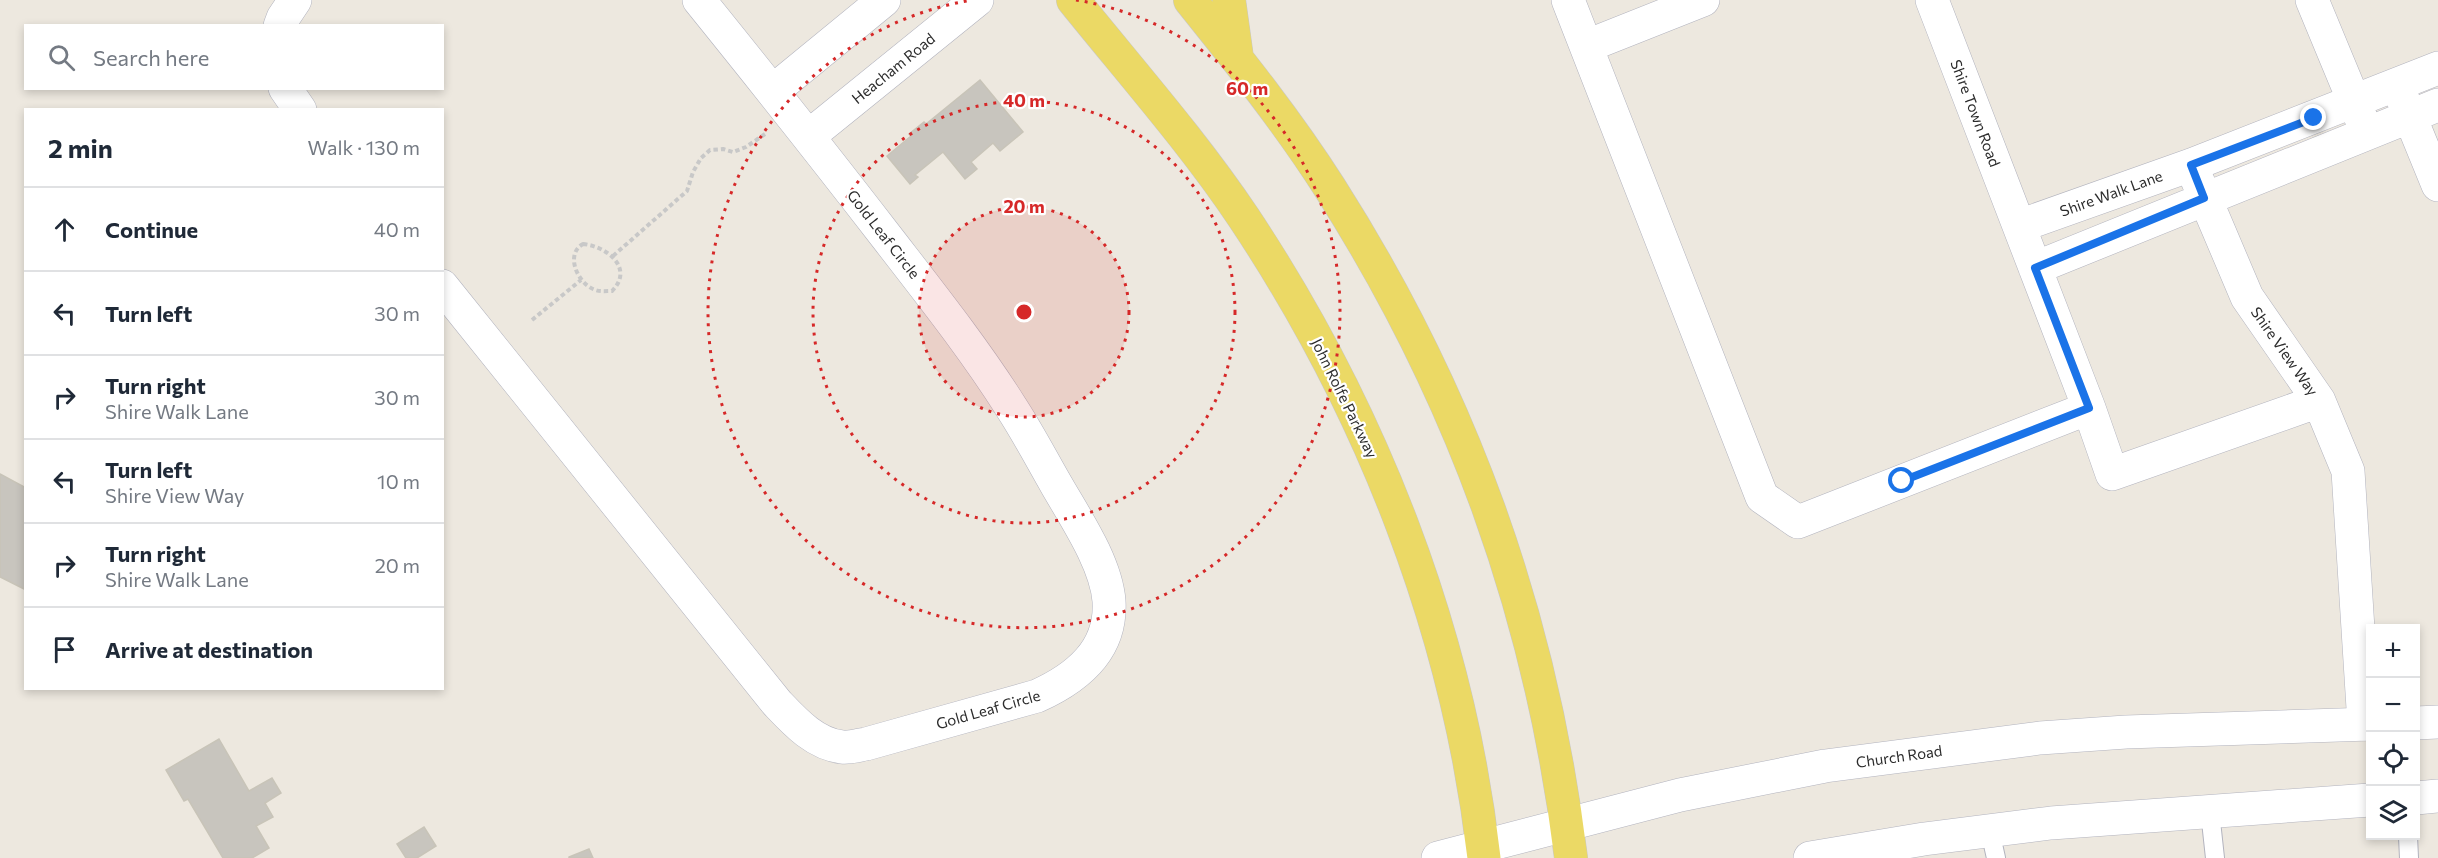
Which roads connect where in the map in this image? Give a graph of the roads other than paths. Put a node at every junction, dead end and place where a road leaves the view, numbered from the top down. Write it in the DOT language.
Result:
graph roads {
  1 [pos="295,0"];
  2 [pos="699,0"];
  3 [pos="884,0"];
  4 [pos="976,0"];
  5 [pos="1073,0"];
  6 [pos="1190,0"];
  7 [pos="1229,0"];
  8 [pos="1568,0"];
  9 [pos="1702,0"];
  10 [pos="1932,0"];
  11 [pos="2312,0"];
  12 [pos="281,24"];
  13 [pos="1587,46"];
  14 [pos="1237,59"];
  15 [pos="2438,68"];
  16 [pos="2397,84"];
  17 [pos="286,90"];
  18 [pos="773,91"];
  19 [pos="2354,102"];
  20 [pos="299,108"];
  21 [pos="2424,110"];
  22 [pos="2367,133"];
  23 [pos="809,136"];
  24 [pos="2191,165"];
  25 [pos="2438,186"];
  26 [pos="2204,198"];
  27 [pos="2019,226"];
  28 [pos="2035,268"];
  29 [pos="444,288"];
  30 [pos="2319,401"];
  31 [pos="2089,408"];
  32 [pos="2366,711"];
  33 [pos="2438,722"];
  34 [pos="2420,723"];
  35 [pos="2366,724"];
  36 [pos="2438,796"];
  37 [pos="2420,798"];
  38 [pos="2366,800"];
  39 [pos="2210,812"];
  40 [pos="1567,825"];
  41 [pos="2408,840"];
  42 [pos="1993,844"];
  43 [pos="1483,852"];
  44 [pos="1438,858"];
  45 [pos="1571,858"];
  46 [pos="1810,858"];
  47 [pos="2215,858"];
  48 [pos="2409,858"];
  1 -- 12 [label="street"];
  2 -- 18 [label="street, Gold Leaf Circle"];
  3 -- 18 [label="street"];
  4 -- 23 [label="street, Heacham Road"];
  5 -- 43 [label="main road, John Rolfe Parkway"];
  6 -- 14 [label="main road"];
  7 -- 14 [label="main road"];
  8 -- 13 [label="street"];
  9 -- 13 [label="street"];
  10 -- 27 [label="street, Shire Town Road"];
  11 -- 19 [label="street"];
  13 -- 31 [label="street"];
  14 -- 40 [label="main road"];
  15 -- 16 [label="street, Shire Walk Lane"];
  16 -- 19 [label="street, Shire Walk Lane"];
  16 -- 21 [label="street"];
  17 -- 20 [label="street"];
  18 -- 23 [label="street, Gold Leaf Circle"];
  19 -- 22 [label="street"];
  19 -- 24 [label="street, Shire Walk Lane"];
  21 -- 22 [label="street"];
  21 -- 25 [label="street"];
  22 -- 26 [label="street"];
  23 -- 29 [label="street, Gold Leaf Circle"];
  24 -- 26 [label="street, Shire View Way"];
  24 -- 27 [label="street, Shire Walk Lane"];
  26 -- 28 [label="street"];
  26 -- 30 [label="street, Shire View Way"];
  27 -- 28 [label="street, Shire Town Road"];
  28 -- 31 [label="street, Shire Town Road"];
  30 -- 31 [label="street, Shire Town Road"];
  30 -- 32 [label="street, Shire View Way"];
  33 -- 34 [label="street"];
  35 -- 40 [label="street, Church Road"];
  36 -- 37 [label="street"];
  38 -- 39 [label="street"];
  39 -- 42 [label="street"];
  39 -- 47 [label="lane"];
  40 -- 43 [label="street, Church Road"];
  40 -- 45 [label="main road"];
  41 -- 48 [label="lane"];
  42 -- 46 [label="street"];
  43 -- 44 [label="street, Church Road"];
}
